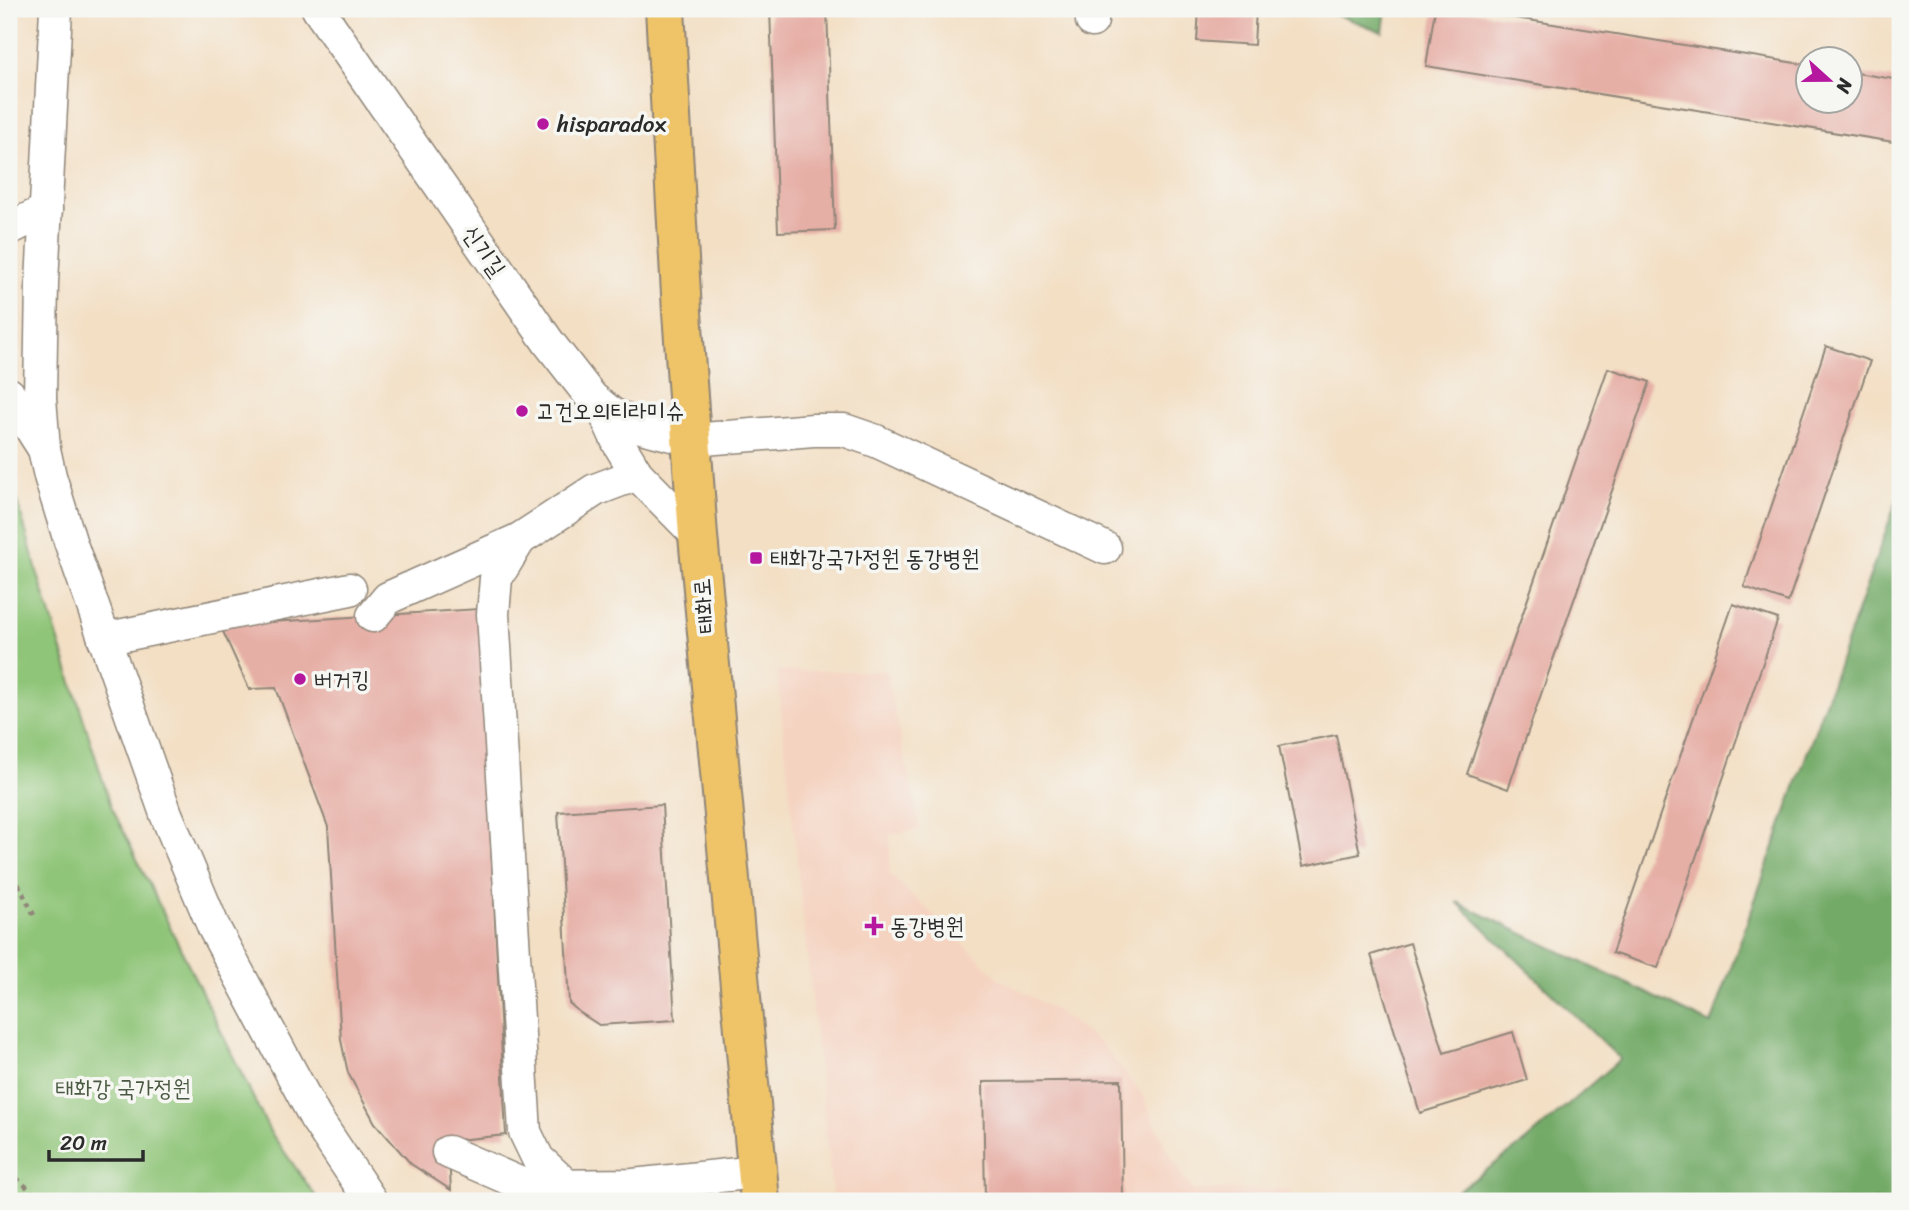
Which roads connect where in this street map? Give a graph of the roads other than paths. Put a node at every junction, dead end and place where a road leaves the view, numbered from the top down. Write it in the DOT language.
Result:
graph roads {
  1 [pos="56,9"];
  2 [pos="318,9"];
  3 [pos="665,9"];
  4 [pos="46,210"];
  5 [pos="9,229"];
  6 [pos="9,394"];
  7 [pos="602,407"];
  8 [pos="692,440"];
  9 [pos="44,449"];
  10 [pos="637,474"];
  11 [pos="698,536"];
  12 [pos="520,539"];
  13 [pos="1105,548"];
  14 [pos="350,589"];
  15 [pos="373,616"];
  16 [pos="104,639"];
  17 [pos="448,1152"];
  18 [pos="758,1186"];
  19 [pos="568,1187"];
  20 [pos="371,1201"];
  1 -- 4 [label="street"];
  2 -- 7 [label="street, 신기길"];
  3 -- 8 [label="main road, 태화로"];
  4 -- 5 [label="street"];
  4 -- 9 [label="street"];
  6 -- 9 [label="street"];
  7 -- 8 [label="street, 신기길"];
  7 -- 10 [label="street"];
  8 -- 11 [label="main road, 태화로"];
  8 -- 13 [label="street, 신기길"];
  9 -- 16 [label="street"];
  10 -- 11 [label="street"];
  10 -- 12 [label="street"];
  11 -- 18 [label="main road, 태화로"];
  12 -- 15 [label="street"];
  12 -- 19 [label="street"];
  14 -- 16 [label="street"];
  16 -- 20 [label="street"];
  17 -- 19 [label="street"];
  18 -- 19 [label="street"];
}
